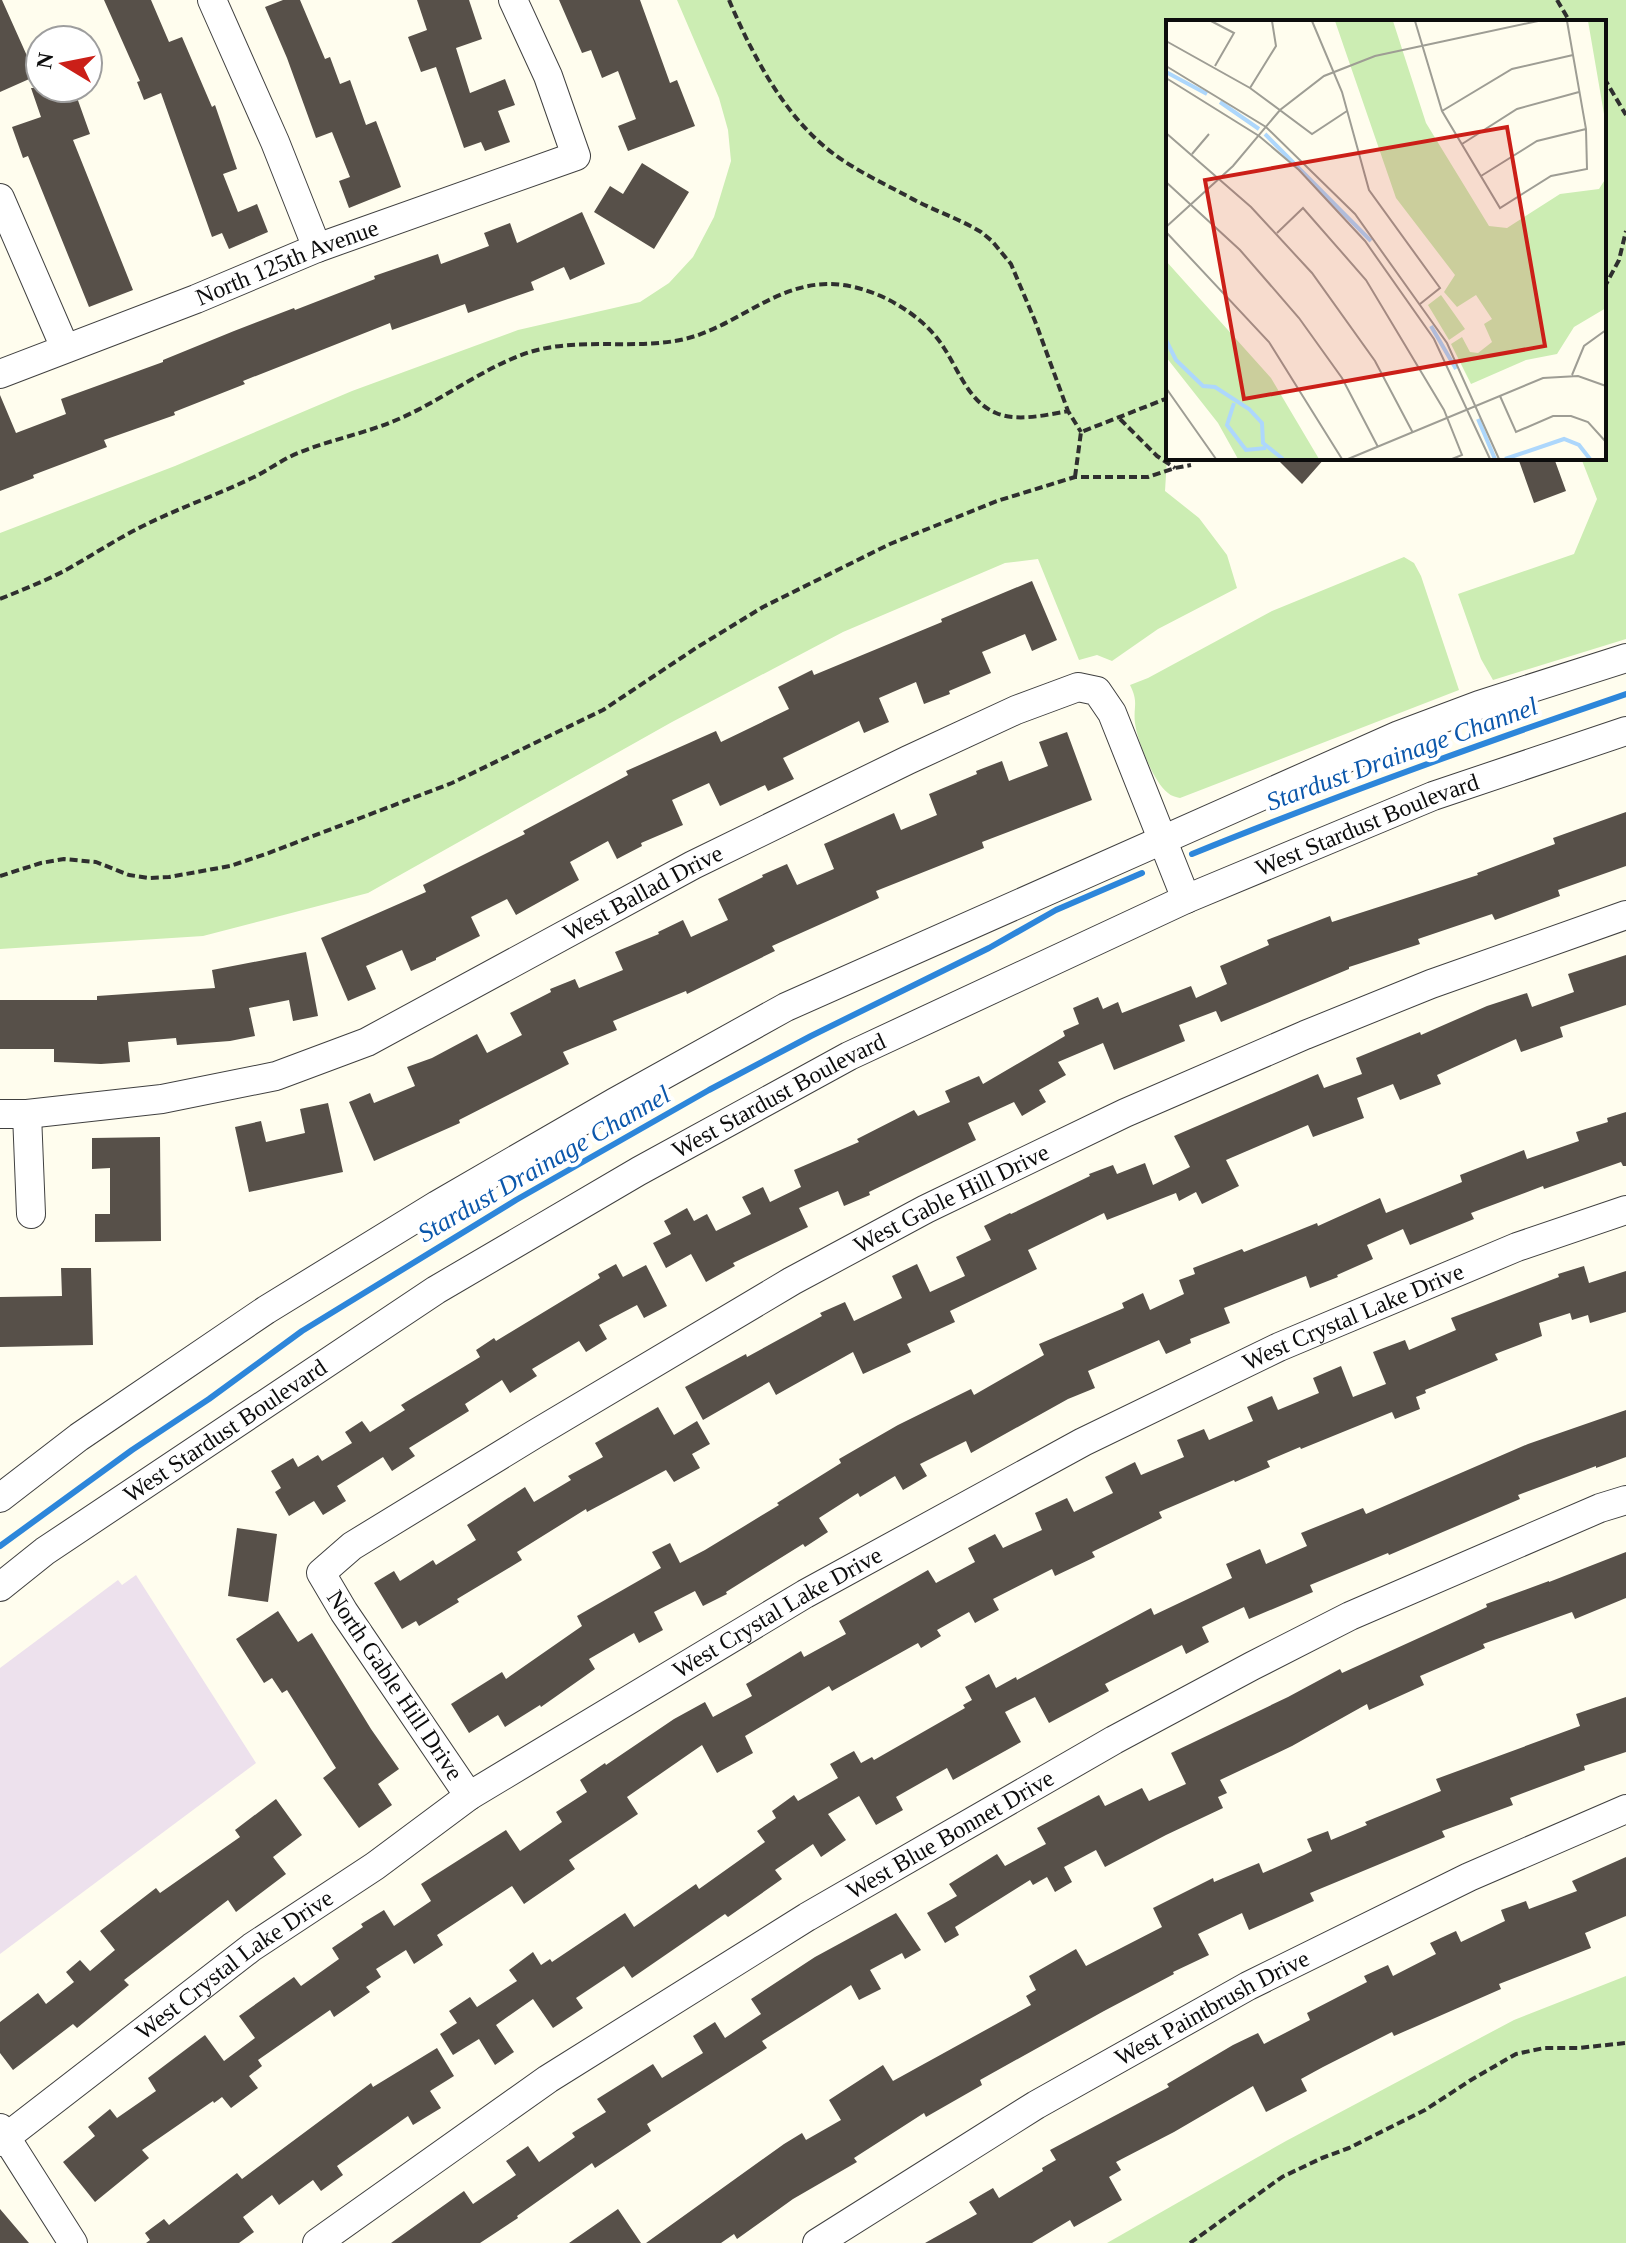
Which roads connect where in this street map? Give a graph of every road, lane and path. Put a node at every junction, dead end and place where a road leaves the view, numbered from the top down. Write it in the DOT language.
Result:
graph roads {
  1 [pos="212,0"];
  2 [pos="513,0"];
  3 [pos="729,0"];
  4 [pos="1557,0"];
  5 [pos="1569,20"];
  6 [pos="1606,81"];
  7 [pos="1626,115"];
  8 [pos="0,198"];
  9 [pos="1626,231"];
  10 [pos="317,248"];
  11 [pos="1606,284"];
  12 [pos="65,348"];
  13 [pos="0,374"];
  14 [pos="1166,399"];
  15 [pos="1068,411"];
  16 [pos="1119,418"];
  17 [pos="1081,432"];
  18 [pos="1191,465"];
  19 [pos="1175,468"];
  20 [pos="1075,477"];
  21 [pos="0,599"];
  22 [pos="1626,658"];
  23 [pos="1626,731"];
  24 [pos="1163,840"];
  25 [pos="0,876"];
  26 [pos="1186,899"];
  27 [pos="1626,915"];
  28 [pos="14,1114"];
  29 [pos="1626,1210"];
  30 [pos="31,1214"];
  31 [pos="0,1498"];
  32 [pos="1626,1500"];
  33 [pos="321,1573"];
  34 [pos="0,1587"];
  35 [pos="469,1796"];
  36 [pos="1626,1809"];
  37 [pos="1626,2043"];
  38 [pos="2,2136"];
  39 [pos="73,2243"];
  40 [pos="317,2243"];
  41 [pos="817,2243"];
  42 [pos="1190,2243"];
  1 -- 10 [label="street"];
  2 -- 10 [label="street, North 125th Avenue"];
  3 -- 15 [label="path"];
  4 -- 5 [label="path"];
  6 -- 7 [label="path"];
  8 -- 12 [label="street"];
  9 -- 11 [label="path"];
  10 -- 12 [label="street, North 125th Avenue"];
  12 -- 13 [label="street, North 125th Avenue"];
  14 -- 16 [label="path"];
  15 -- 17 [label="path"];
  15 -- 21 [label="path"];
  16 -- 17 [label="path"];
  16 -- 19 [label="path"];
  17 -- 20 [label="path"];
  18 -- 19 [label="path"];
  19 -- 20 [label="path"];
  20 -- 25 [label="path"];
  22 -- 24 [label="street"];
  23 -- 26 [label="street, West Stardust Boulevard"];
  24 -- 26 [label="street, West Ballad Drive"];
  24 -- 28 [label="street, West Ballad Drive"];
  24 -- 31 [label="street"];
  26 -- 34 [label="street, West Stardust Boulevard"];
  27 -- 33 [label="street, West Gable Hill Drive"];
  28 -- 30 [label="street, West Ballad Drive"];
  29 -- 35 [label="street, West Crystal Lake Drive"];
  32 -- 40 [label="street, West Blue Bonnet Drive"];
  33 -- 35 [label="street, North Gable Hill Drive"];
  35 -- 38 [label="street, West Crystal Lake Drive"];
  36 -- 41 [label="street, West Paintbrush Drive"];
  37 -- 42 [label="path"];
  38 -- 39 [label="street"];
}
